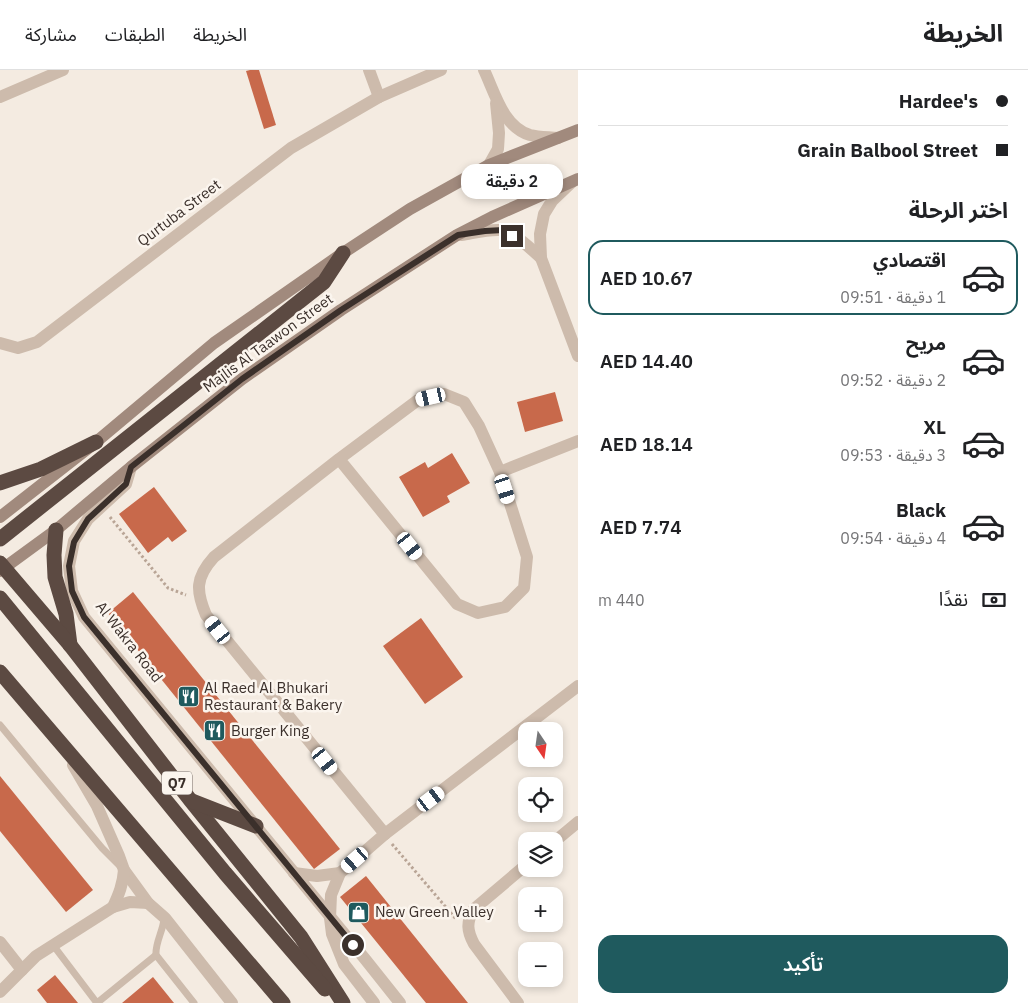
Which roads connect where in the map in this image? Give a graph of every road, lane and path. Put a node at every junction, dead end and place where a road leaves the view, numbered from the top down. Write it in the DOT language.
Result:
graph roads {
  1 [pos="63,70"];
  2 [pos="369,70"];
  3 [pos="441,70"];
  4 [pos="484,70"];
  5 [pos="494,91"];
  6 [pos="0,97"];
  7 [pos="379,97"];
  8 [pos="578,130"];
  9 [pos="558,138"];
  10 [pos="489,165"];
  11 [pos="576,179"];
  12 [pos="458,235"];
  13 [pos="343,253"];
  14 [pos="541,258"];
  15 [pos="0,343"];
  16 [pos="578,356"];
  17 [pos="578,440"];
  18 [pos="96,442"];
  19 [pos="339,459"];
  20 [pos="131,467"];
  21 [pos="500,472"];
  22 [pos="0,483"];
  23 [pos="102,506"];
  24 [pos="0,517"];
  25 [pos="56,530"];
  26 [pos="0,539"];
  27 [pos="1,567"];
  28 [pos="0,598"];
  29 [pos="199,598"];
  30 [pos="70,645"];
  31 [pos="2,676"];
  32 [pos="578,686"];
  33 [pos="0,725"];
  34 [pos="61,746"];
  35 [pos="191,801"];
  36 [pos="578,822"];
  37 [pos="256,826"];
  38 [pos="385,834"];
  39 [pos="563,834"];
  40 [pos="124,870"];
  41 [pos="518,872"];
  42 [pos="294,873"];
  43 [pos="340,873"];
  44 [pos="148,903"];
  45 [pos="113,907"];
  46 [pos="164,918"];
  47 [pos="330,918"];
  48 [pos="469,935"];
  49 [pos="0,942"];
  50 [pos="53,945"];
  51 [pos="156,955"];
  52 [pos="22,970"];
  53 [pos="0,992"];
  54 [pos="97,1003"];
  55 [pos="194,1003"];
  56 [pos="232,1003"];
  57 [pos="283,1003"];
  58 [pos="337,1003"];
  59 [pos="342,1003"];
  60 [pos="374,1003"];
  61 [pos="400,1003"];
  62 [pos="518,1003"];
  1 -- 6 [label="street"];
  2 -- 7 [label="street"];
  3 -- 7 [label="street, Qurtuba Street"];
  4 -- 5 [label="street"];
  5 -- 9 [label="street"];
  5 -- 10 [label="street"];
  7 -- 15 [label="street, Qurtuba Street"];
  8 -- 9 [label="main road, Majlis Al Taawon Street"];
  9 -- 10 [label="main road, Majlis Al Taawon Street"];
  10 -- 13 [label="main road, Majlis Al Taawon Street"];
  11 -- 12 [label="main road, Majlis Al Taawon Street"];
  11 -- 14 [label="street"];
  12 -- 14 [label="street"];
  12 -- 20 [label="main road, Majlis Al Taawon Street"];
  13 -- 18 [label="main road, Majlis Al Taawon Street"];
  13 -- 26 [label="highway"];
  14 -- 16 [label="street"];
  17 -- 21 [label="street"];
  18 -- 22 [label="highway"];
  18 -- 24 [label="main road, Majlis Al Taawon Street"];
  19 -- 21 [label="street"];
  19 -- 21 [label="street"];
  19 -- 29 [label="street"];
  20 -- 23 [label="street, Al Wakra Road"];
  20 -- 25 [label="main road, Majlis Al Taawon Street"];
  23 -- 29 [label="path"];
  23 -- 37 [label="street, Al Wakra Road"];
  25 -- 27 [label="main road, Majlis Al Taawon Street"];
  25 -- 30 [label="highway"];
  27 -- 30 [label="highway, Q7"];
  28 -- 58 [label="highway"];
  29 -- 38 [label="street"];
  30 -- 35 [label="highway, Q7"];
  31 -- 34 [label="highway"];
  32 -- 38 [label="street"];
  33 -- 40 [label="lane"];
  34 -- 40 [label="street"];
  34 -- 57 [label="highway"];
  35 -- 37 [label="highway"];
  35 -- 59 [label="highway, Q7"];
  36 -- 39 [label="street"];
  37 -- 42 [label="street, Al Wakra Road"];
  38 -- 43 [label="street"];
  38 -- 48 [label="path"];
  40 -- 44 [label="street"];
  40 -- 45 [label="street"];
  41 -- 48 [label="street"];
  42 -- 43 [label="street"];
  42 -- 47 [label="street, Al Wakra Road"];
  43 -- 47 [label="street"];
  44 -- 45 [label="street"];
  44 -- 46 [label="street"];
  45 -- 50 [label="street"];
  46 -- 51 [label="lane"];
  46 -- 56 [label="street"];
  47 -- 60 [label="street, Al Wakra Road"];
  47 -- 61 [label="street, Al Wakra Road"];
  48 -- 62 [label="street"];
  49 -- 52 [label="street"];
  50 -- 52 [label="street"];
  50 -- 54 [label="lane"];
  51 -- 54 [label="lane"];
  51 -- 55 [label="lane"];
  52 -- 53 [label="street"];
}
